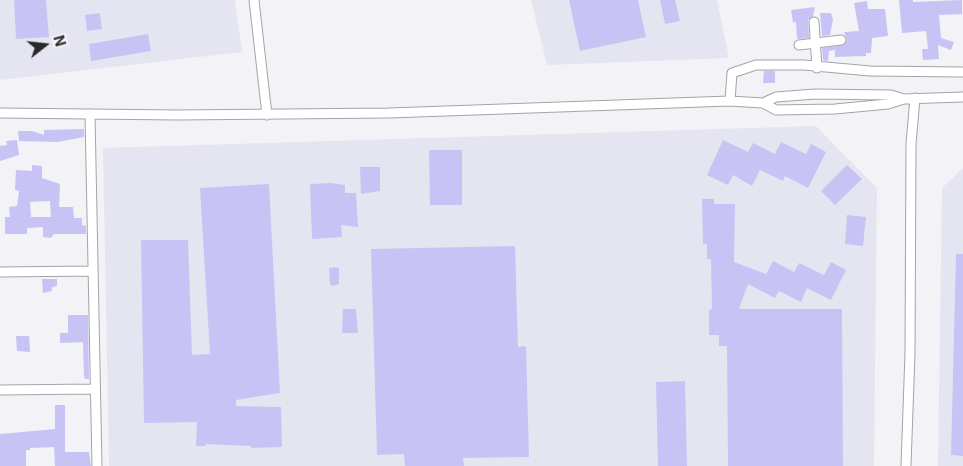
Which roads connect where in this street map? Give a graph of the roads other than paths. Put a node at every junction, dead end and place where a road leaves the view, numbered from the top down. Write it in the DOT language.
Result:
graph roads {
  1 [pos="254,0"];
  2 [pos="814,22"];
  3 [pos="840,40"];
  4 [pos="815,42"];
  5 [pos="799,45"];
  6 [pos="817,68"];
  7 [pos="963,72"];
  8 [pos="963,97"];
  9 [pos="914,98"];
  10 [pos="904,99"];
  11 [pos="730,101"];
  12 [pos="763,103"];
  13 [pos="0,113"];
  14 [pos="90,114"];
  15 [pos="267,115"];
  16 [pos="0,272"];
  17 [pos="93,272"];
  18 [pos="95,389"];
  19 [pos="0,390"];
  20 [pos="98,466"];
  21 [pos="906,466"];
  1 -- 15 [label="street"];
  2 -- 4 [label="street"];
  3 -- 4 [label="street"];
  4 -- 5 [label="street"];
  4 -- 6 [label="street"];
  6 -- 7 [label="street"];
  6 -- 11 [label="street"];
  8 -- 9 [label="street"];
  9 -- 10 [label="street"];
  9 -- 21 [label="street"];
  10 -- 12 [label="street"];
  10 -- 12 [label="street"];
  11 -- 12 [label="street"];
  11 -- 15 [label="street"];
  13 -- 14 [label="street"];
  14 -- 15 [label="street"];
  14 -- 17 [label="street"];
  16 -- 17 [label="street"];
  17 -- 18 [label="street"];
  18 -- 19 [label="street"];
  18 -- 20 [label="street"];
}
